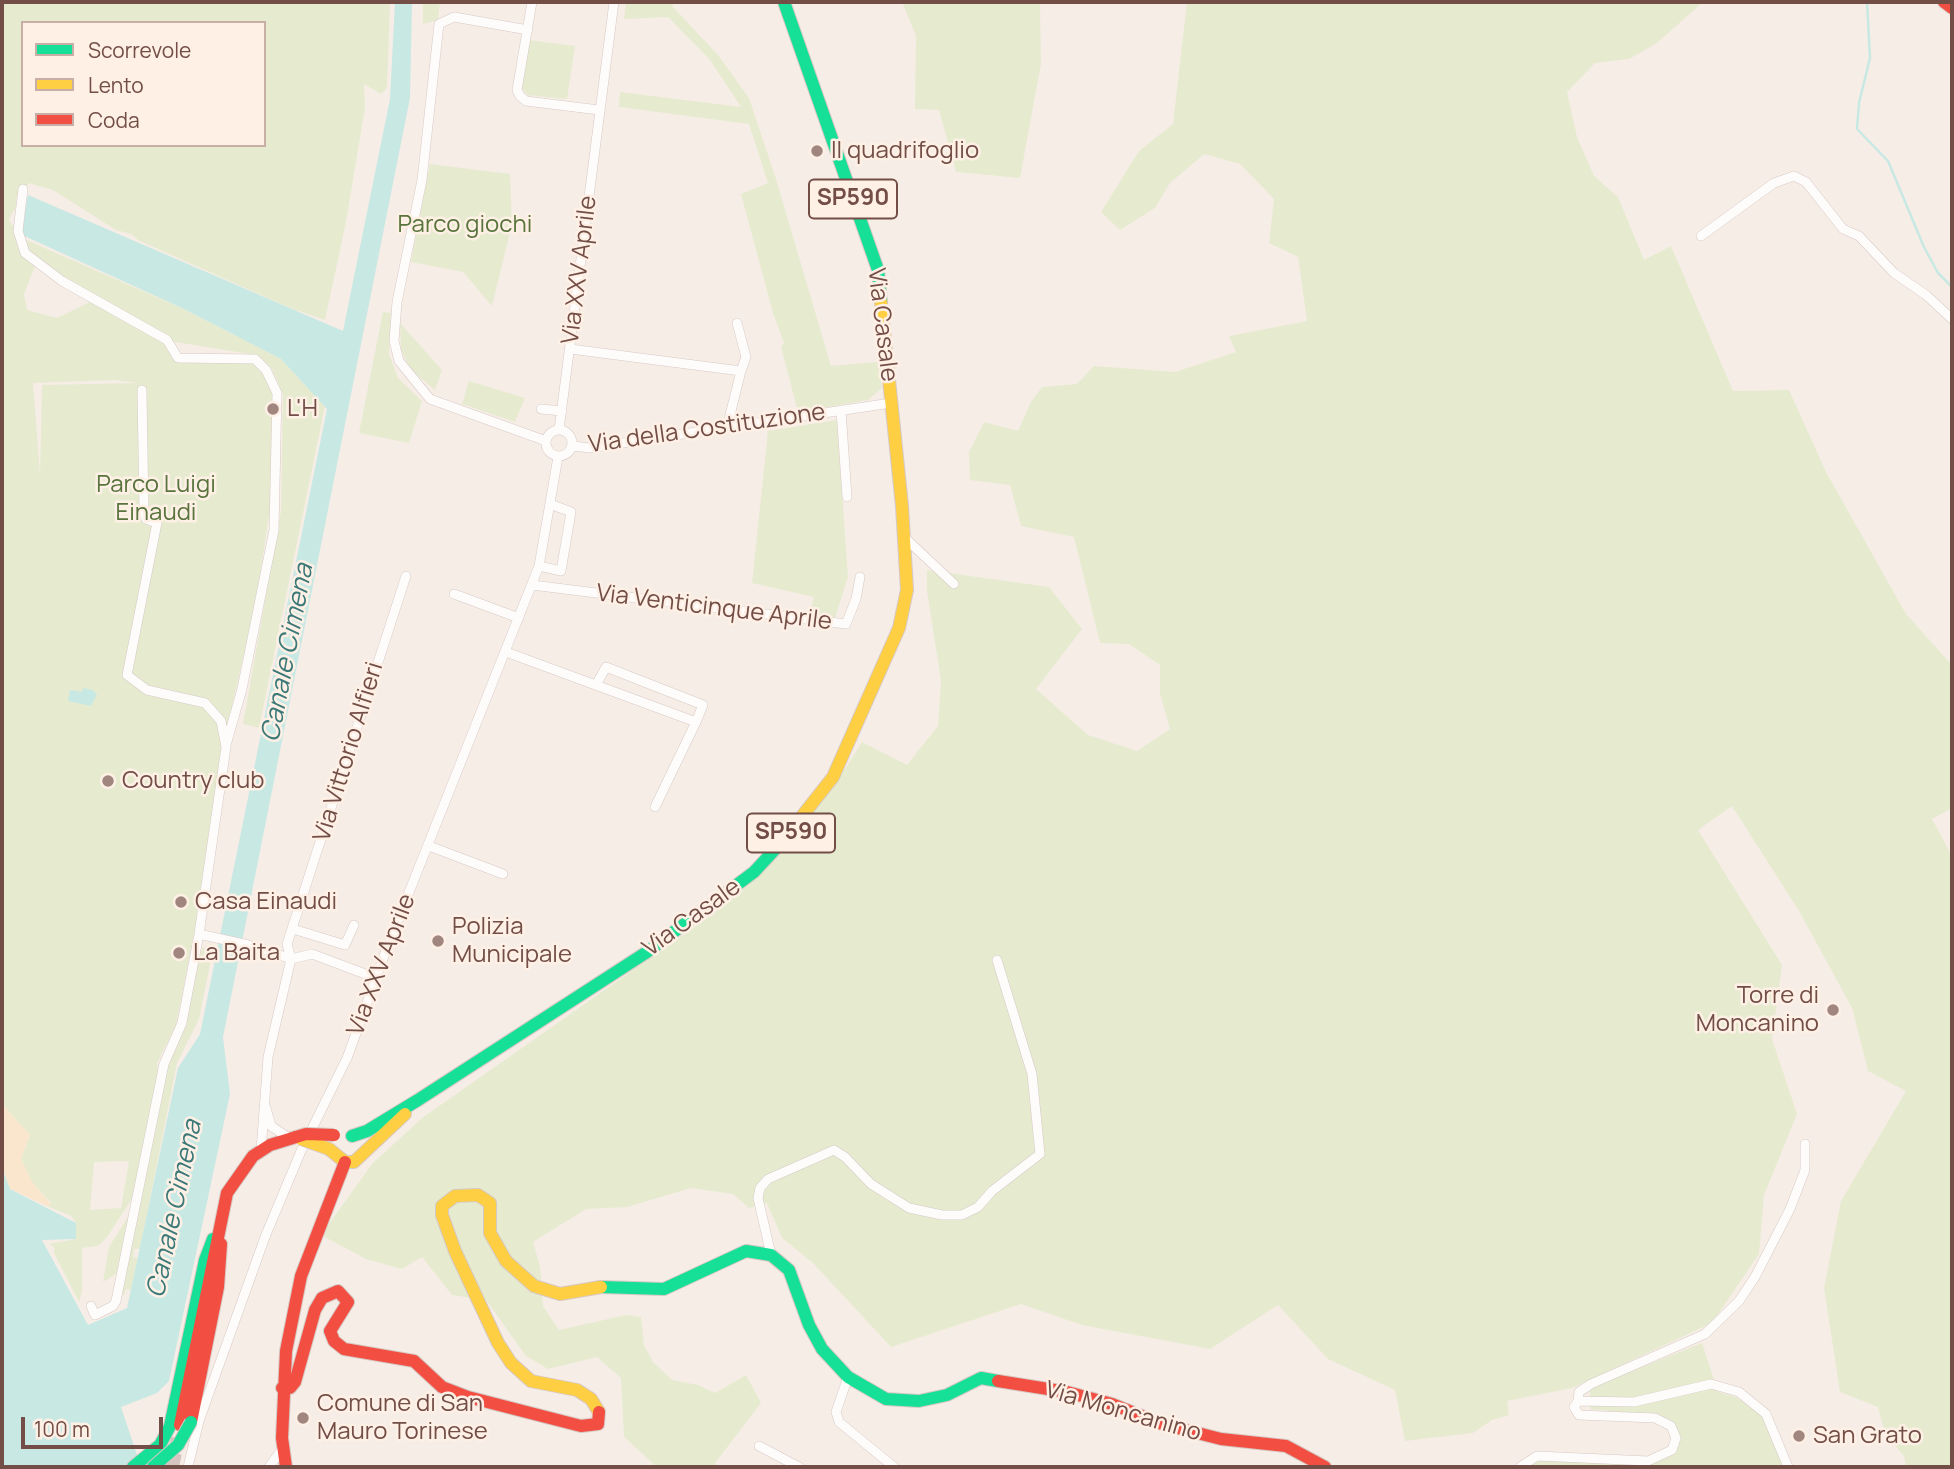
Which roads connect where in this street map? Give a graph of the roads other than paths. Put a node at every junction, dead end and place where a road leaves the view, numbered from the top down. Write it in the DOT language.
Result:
graph roads {
  1 [pos="532,2"];
  2 [pos="614,2"];
  3 [pos="784,2"];
  4 [pos="1944,2"];
  5 [pos="1952,8"];
  6 [pos="528,30"];
  7 [pos="599,110"];
  8 [pos="23,189"];
  9 [pos="1701,236"];
  10 [pos="1952,319"];
  11 [pos="737,323"];
  12 [pos="570,349"];
  13 [pos="741,371"];
  14 [pos="142,390"];
  15 [pos="891,403"];
  16 [pos="541,409"];
  17 [pos="841,410"];
  18 [pos="562,411"];
  19 [pos="727,427"];
  20 [pos="559,430"];
  21 [pos="546,441"];
  22 [pos="573,446"];
  23 [pos="558,457"];
  24 [pos="847,498"];
  25 [pos="550,504"];
  26 [pos="904,537"];
  27 [pos="539,566"];
  28 [pos="406,576"];
  29 [pos="860,577"];
  30 [pos="954,584"];
  31 [pos="532,585"];
  32 [pos="454,594"];
  33 [pos="519,618"];
  34 [pos="506,652"];
  35 [pos="596,685"];
  36 [pos="653,685"];
  37 [pos="646,703"];
  38 [pos="696,722"];
  39 [pos="226,747"];
  40 [pos="655,807"];
  41 [pos="429,846"];
  42 [pos="503,874"];
  43 [pos="354,925"];
  44 [pos="293,929"];
  45 [pos="199,934"];
  46 [pos="291,958"];
  47 [pos="997,960"];
  48 [pos="376,978"];
  49 [pos="418,1100"];
  50 [pos="265,1101"];
  51 [pos="344,1136"];
  52 [pos="292,1138"];
  53 [pos="1805,1144"];
  54 [pos="261,1151"];
  55 [pos="362,1153"];
  56 [pos="338,1156"];
  57 [pos="221,1219"];
  58 [pos="771,1255"];
  59 [pos="91,1306"];
  60 [pos="848,1377"];
  61 [pos="282,1388"];
  62 [pos="1577,1401"];
  63 [pos="759,1446"];
  64 [pos="283,1448"];
  65 [pos="134,1467"];
  66 [pos="153,1467"];
  67 [pos="188,1467"];
  68 [pos="269,1467"];
  69 [pos="286,1467"];
  70 [pos="799,1467"];
  71 [pos="894,1467"];
  72 [pos="1325,1467"];
  73 [pos="1520,1467"];
  74 [pos="1788,1467"];
  1 -- 6 [label="street"];
  2 -- 7 [label="street, Via XXV Aprile"];
  3 -- 15 [label="main road, Via Casale / SP590"];
  4 -- 5 [label="main road"];
  6 -- 7 [label="street"];
  6 -- 21 [label="street"];
  7 -- 12 [label="street, Via XXV Aprile"];
  8 -- 39 [label="street"];
  9 -- 10 [label="street"];
  11 -- 13 [label="street"];
  12 -- 13 [label="street"];
  12 -- 18 [label="street, Via XXV Aprile"];
  13 -- 19 [label="street"];
  14 -- 39 [label="street"];
  15 -- 17 [label="street, Via della Costituzione"];
  15 -- 26 [label="main road, Via Casale / SP590"];
  16 -- 18 [label="street"];
  17 -- 19 [label="street, Via della Costituzione"];
  17 -- 24 [label="street, Via della Costituzione"];
  18 -- 20 [label="street, Via XXV Aprile"];
  19 -- 22 [label="street, Via della Costituzione"];
  20 -- 21 [label="street"];
  20 -- 22 [label="street"];
  21 -- 23 [label="street"];
  22 -- 23 [label="street"];
  23 -- 25 [label="street, Via XXV Aprile"];
  25 -- 27 [label="street, Via XXV Aprile"];
  25 -- 27 [label="street"];
  26 -- 30 [label="street"];
  26 -- 49 [label="main road, Via Casale / SP590"];
  27 -- 31 [label="street, Via XXV Aprile"];
  28 -- 44 [label="street, Via Vittorio Alfieri"];
  29 -- 31 [label="street, Via Venticinque Aprile"];
  31 -- 33 [label="street, Via XXV Aprile"];
  32 -- 33 [label="street"];
  33 -- 34 [label="street, Via XXV Aprile"];
  34 -- 35 [label="street"];
  34 -- 41 [label="street, Via XXV Aprile"];
  35 -- 36 [label="street"];
  35 -- 37 [label="street"];
  36 -- 37 [label="street"];
  36 -- 38 [label="street"];
  37 -- 38 [label="street"];
  38 -- 40 [label="street"];
  39 -- 45 [label="street"];
  41 -- 42 [label="street"];
  41 -- 48 [label="street, Via XXV Aprile"];
  43 -- 44 [label="street"];
  44 -- 46 [label="street, Via Vittorio Alfieri"];
  45 -- 46 [label="street"];
  45 -- 59 [label="street"];
  46 -- 48 [label="street"];
  46 -- 50 [label="street, Via Vittorio Alfieri"];
  47 -- 58 [label="street"];
  48 -- 67 [label="street, Via XXV Aprile"];
  49 -- 51 [label="main road, SP590"];
  49 -- 55 [label="main road, SP590"];
  50 -- 52 [label="street"];
  50 -- 54 [label="street, Via Vittorio Alfieri"];
  51 -- 52 [label="main road, bridge"];
  51 -- 55 [label="main road"];
  51 -- 56 [label="main road"];
  52 -- 54 [label="main road"];
  52 -- 56 [label="main road, bridge"];
  53 -- 62 [label="street"];
  54 -- 57 [label="main road"];
  55 -- 56 [label="main road, SP590"];
  56 -- 61 [label="main road"];
  57 -- 65 [label="main road"];
  57 -- 66 [label="main road, bridge"];
  58 -- 60 [label="main road, Via Moncanino"];
  58 -- 61 [label="main road"];
  60 -- 71 [label="street"];
  60 -- 72 [label="main road, Via Moncanino"];
  61 -- 64 [label="main road"];
  62 -- 73 [label="street"];
  62 -- 74 [label="street"];
  63 -- 70 [label="street"];
  64 -- 68 [label="street"];
  64 -- 69 [label="main road"];
}
